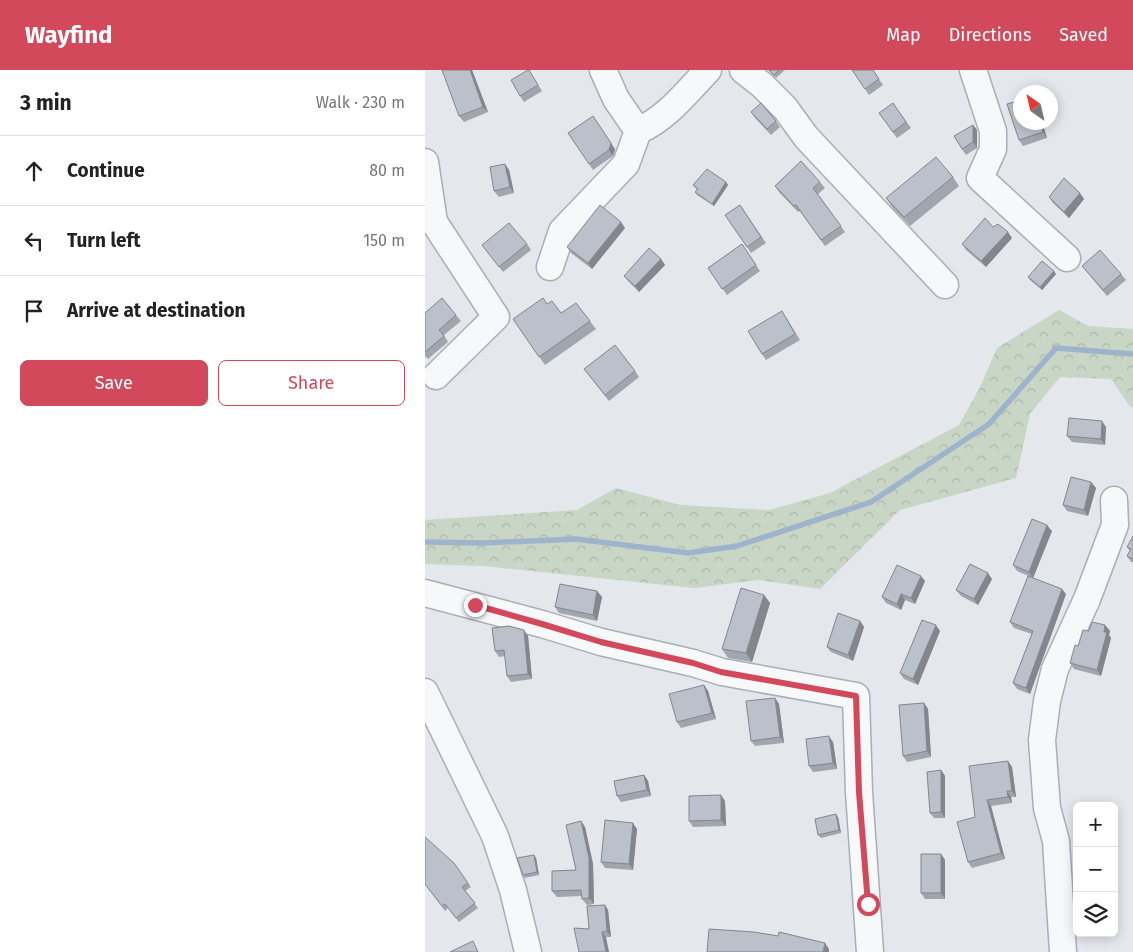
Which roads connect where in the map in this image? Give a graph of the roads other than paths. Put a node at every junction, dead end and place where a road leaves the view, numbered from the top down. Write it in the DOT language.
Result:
graph roads {
  1 [pos="603,70"];
  2 [pos="708,70"];
  3 [pos="743,70"];
  4 [pos="973,70"];
  5 [pos="638,131"];
  6 [pos="425,162"];
  7 [pos="1067,258"];
  8 [pos="550,267"];
  9 [pos="945,285"];
  10 [pos="436,376"];
  11 [pos="1114,500"];
  12 [pos="425,593"];
  13 [pos="425,692"];
  14 [pos="528,952"];
  15 [pos="870,952"];
  16 [pos="1063,952"];
  1 -- 5 [label="street"];
  2 -- 5 [label="street"];
  3 -- 9 [label="street"];
  4 -- 7 [label="street"];
  5 -- 8 [label="street"];
  6 -- 10 [label="street"];
  11 -- 16 [label="street"];
  12 -- 15 [label="street"];
  13 -- 14 [label="street"];
}
